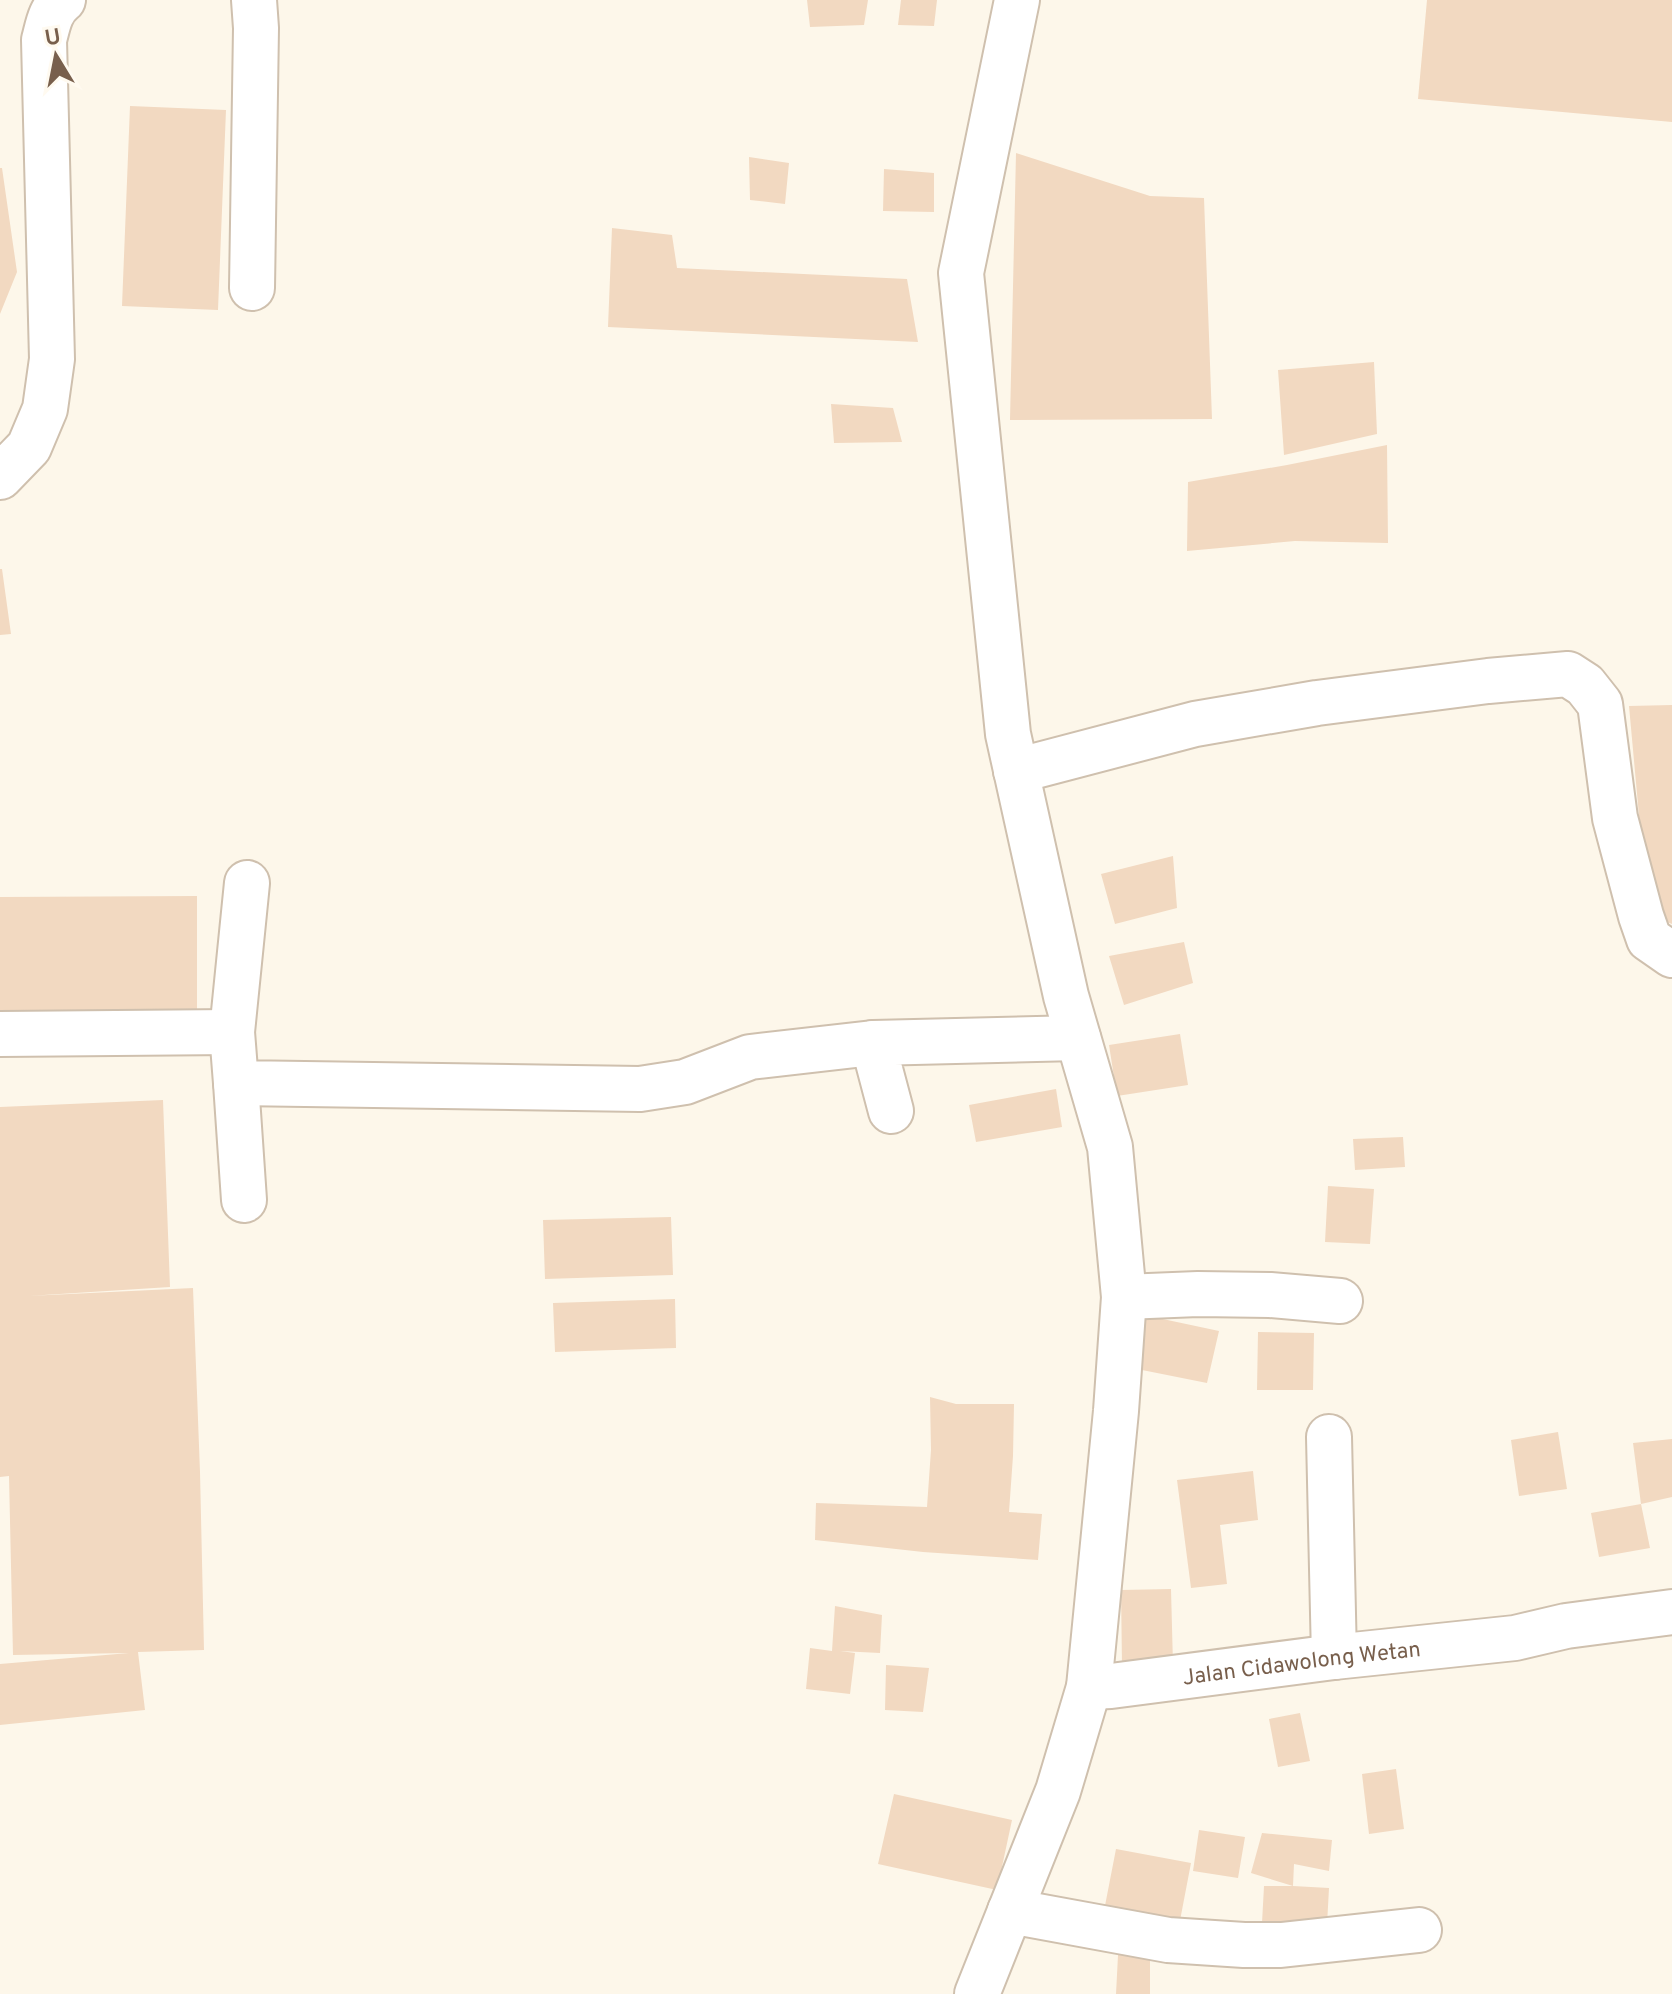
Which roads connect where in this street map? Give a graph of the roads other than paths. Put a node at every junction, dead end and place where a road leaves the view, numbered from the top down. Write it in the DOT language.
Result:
graph roads {
  1 [pos="63,0"];
  2 [pos="254,0"];
  3 [pos="1017,0"];
  4 [pos="252,288"];
  5 [pos="0,477"];
  6 [pos="1016,771"];
  7 [pos="247,883"];
  8 [pos="1672,955"];
  9 [pos="232,1032"];
  10 [pos="0,1034"];
  11 [pos="1078,1038"];
  12 [pos="873,1043"];
  13 [pos="236,1083"];
  14 [pos="891,1111"];
  15 [pos="244,1200"];
  16 [pos="1124,1297"];
  17 [pos="1340,1301"];
  18 [pos="1329,1437"];
  19 [pos="1672,1612"];
  20 [pos="1334,1657"];
  21 [pos="1089,1687"];
  22 [pos="1010,1911"];
  23 [pos="1419,1930"];
  24 [pos="977,1994"];
  1 -- 5 [label="street"];
  2 -- 4 [label="street"];
  3 -- 6 [label="street"];
  6 -- 8 [label="street"];
  6 -- 11 [label="street"];
  7 -- 9 [label="street"];
  9 -- 10 [label="street"];
  9 -- 13 [label="street"];
  11 -- 12 [label="street"];
  11 -- 16 [label="street"];
  12 -- 13 [label="street"];
  12 -- 14 [label="street"];
  13 -- 15 [label="street"];
  16 -- 17 [label="street"];
  16 -- 21 [label="street"];
  18 -- 20 [label="street"];
  19 -- 20 [label="street, Jalan Cidawolong Wetan"];
  20 -- 21 [label="street, Jalan Cidawolong Wetan"];
  21 -- 22 [label="street"];
  22 -- 23 [label="street"];
  22 -- 24 [label="street"];
}
